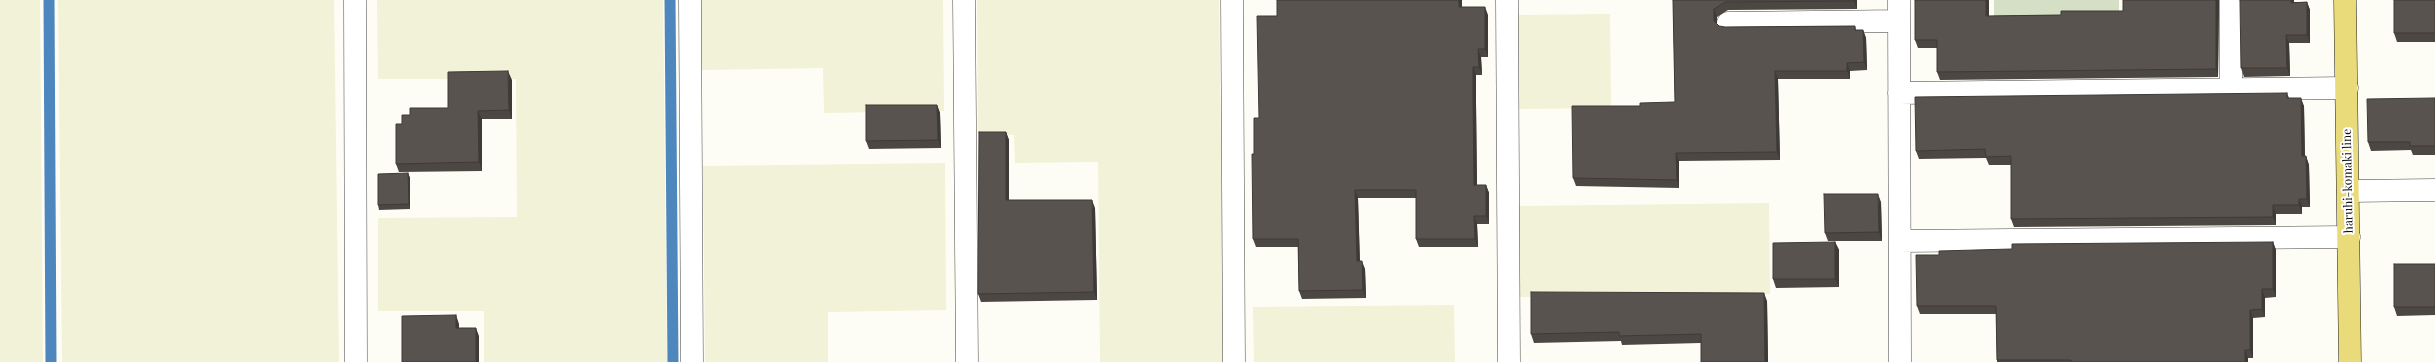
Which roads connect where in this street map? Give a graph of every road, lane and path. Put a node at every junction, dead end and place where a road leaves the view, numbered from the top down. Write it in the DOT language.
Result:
graph roads {
  1 [pos="355,0"];
  2 [pos="690,0"];
  3 [pos="964,0"];
  4 [pos="1232,0"];
  5 [pos="1507,0"];
  6 [pos="2230,0"];
  7 [pos="2345,0"];
  8 [pos="1899,10"];
  9 [pos="1728,22"];
  10 [pos="2347,88"];
  11 [pos="2232,89"];
  12 [pos="1899,93"];
  13 [pos="2435,190"];
  14 [pos="2348,191"];
  15 [pos="2348,237"];
  16 [pos="1900,241"];
  17 [pos="356,362"];
  18 [pos="692,362"];
  19 [pos="967,362"];
  20 [pos="1234,362"];
  21 [pos="1508,362"];
  22 [pos="1900,362"];
  23 [pos="2350,362"];
  1 -- 17 [label="street"];
  2 -- 18 [label="street"];
  3 -- 19 [label="street"];
  4 -- 20 [label="street"];
  5 -- 21 [label="street"];
  6 -- 11 [label="street"];
  7 -- 10 [label="main road, haruhi-komaki line"];
  8 -- 9 [label="street"];
  8 -- 12 [label="street"];
  10 -- 11 [label="street"];
  10 -- 14 [label="main road, haruhi-komaki line"];
  11 -- 12 [label="street"];
  12 -- 16 [label="street"];
  13 -- 14 [label="street"];
  14 -- 15 [label="main road, haruhi-komaki line"];
  15 -- 16 [label="street"];
  15 -- 23 [label="main road, haruhi-komaki line"];
  16 -- 22 [label="street"];
}
